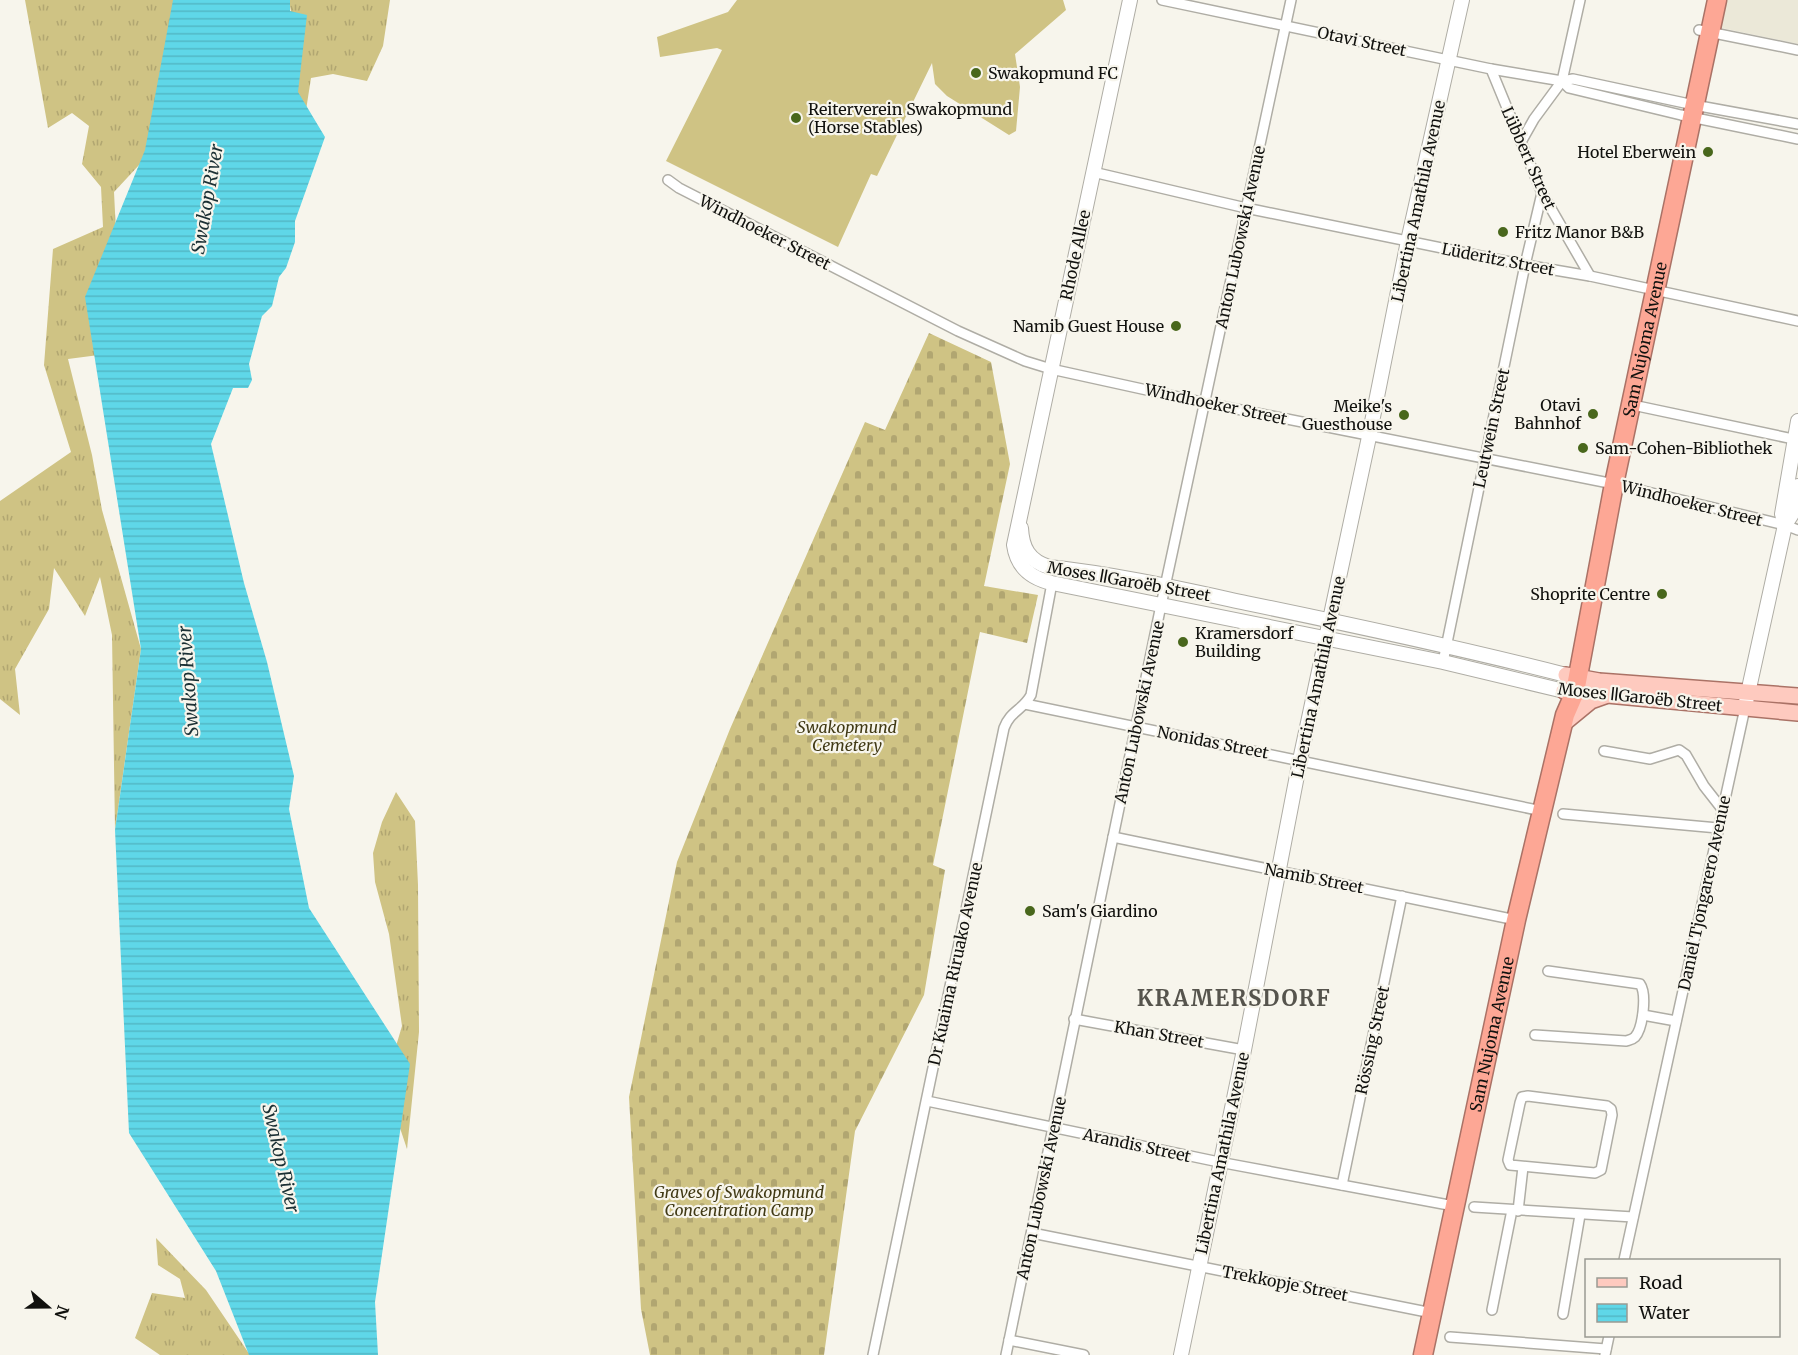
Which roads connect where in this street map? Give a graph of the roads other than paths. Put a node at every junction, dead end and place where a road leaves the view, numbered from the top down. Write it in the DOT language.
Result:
graph roads {
  1 [pos="1130,0"];
  2 [pos="1162,0"];
  3 [pos="1291,0"];
  4 [pos="1462,0"];
  5 [pos="1580,0"];
  6 [pos="1705,0"];
  7 [pos="1717,0"];
  8 [pos="1286,25"];
  9 [pos="1705,31"];
  10 [pos="1798,50"];
  11 [pos="1450,59"];
  12 [pos="1491,69"];
  13 [pos="1562,81"];
  14 [pos="1688,110"];
  15 [pos="1798,124"];
  16 [pos="1798,139"];
  17 [pos="1521,141"];
  18 [pos="1093,172"];
  19 [pos="668,180"];
  20 [pos="1542,193"];
  21 [pos="1246,208"];
  22 [pos="1408,241"];
  23 [pos="1525,265"];
  24 [pos="1590,276"];
  25 [pos="1650,290"];
  26 [pos="1798,321"];
  27 [pos="1051,369"];
  28 [pos="1206,403"];
  29 [pos="1626,404"];
  30 [pos="1798,421"];
  31 [pos="1369,437"];
  32 [pos="1796,440"];
  33 [pos="1485,459"];
  34 [pos="1610,483"];
  35 [pos="1798,486"];
  36 [pos="1021,511"];
  37 [pos="1792,528"];
  38 [pos="1052,583"];
  39 [pos="1166,586"];
  40 [pos="1161,605"];
  41 [pos="1329,620"];
  42 [pos="1325,639"];
  43 [pos="1447,645"];
  44 [pos="1443,662"];
  45 [pos="1571,684"];
  46 [pos="1748,692"];
  47 [pos="1605,696"];
  48 [pos="1798,696"];
  49 [pos="1025,704"];
  50 [pos="1745,708"];
  51 [pos="1798,713"];
  52 [pos="1564,719"];
  53 [pos="1136,727"];
  54 [pos="1604,751"];
  55 [pos="1300,760"];
  56 [pos="1722,809"];
  57 [pos="1542,811"];
  58 [pos="1563,814"];
  59 [pos="1718,828"];
  60 [pos="1113,837"];
  61 [pos="1280,872"];
  62 [pos="1402,896"];
  63 [pos="1516,920"];
  64 [pos="1548,971"];
  65 [pos="1643,1015"];
  66 [pos="1074,1019"];
  67 [pos="1676,1020"];
  68 [pos="1535,1035"];
  69 [pos="1244,1050"];
  70 [pos="927,1101"];
  71 [pos="1053,1128"];
  72 [pos="1219,1162"];
  73 [pos="1523,1167"];
  74 [pos="1342,1185"];
  75 [pos="1454,1206"];
  76 [pos="1474,1207"];
  77 [pos="1515,1211"];
  78 [pos="1580,1215"];
  79 [pos="1632,1217"];
  80 [pos="1032,1233"];
  81 [pos="1624,1259"];
  82 [pos="1199,1266"];
  83 [pos="1492,1310"];
  84 [pos="1432,1312"];
  85 [pos="1563,1314"];
  86 [pos="1450,1337"];
  87 [pos="1609,1337"];
  88 [pos="1009,1340"];
  89 [pos="1605,1352"];
  90 [pos="873,1355"];
  91 [pos="1006,1355"];
  92 [pos="1084,1355"];
  93 [pos="1181,1355"];
  94 [pos="1424,1355"];
  1 -- 18 [label="main road, Rhode Allee"];
  2 -- 8 [label="street, Otavi Street"];
  3 -- 8 [label="street, Anton Lubowski Avenue"];
  4 -- 11 [label="main road, Libertina Amathila Avenue"];
  5 -- 13 [label="street"];
  6 -- 9 [label="highway, Sam Nujoma Avenue"];
  7 -- 9 [label="highway, Sam Nujoma Avenue"];
  8 -- 11 [label="street, Otavi Street"];
  8 -- 21 [label="street, Anton Lubowski Avenue"];
  9 -- 10 [label="street"];
  9 -- 14 [label="highway, Sam Nujoma Avenue"];
  11 -- 12 [label="street, Otavi Street"];
  11 -- 22 [label="main road, Libertina Amathila Avenue"];
  12 -- 13 [label="street, Otavi Street"];
  12 -- 17 [label="street, Lübbert Street"];
  13 -- 14 [label="street, Otavi Street"];
  13 -- 17 [label="street"];
  14 -- 15 [label="street, Otavi Street"];
  14 -- 16 [label="street, Otavi Street"];
  14 -- 25 [label="highway, Sam Nujoma Avenue"];
  17 -- 20 [label="street, Lübbert Street"];
  18 -- 21 [label="street, Lüderitz Street"];
  18 -- 27 [label="main road, Rhode Allee"];
  19 -- 27 [label="street, Windhoeker Street"];
  20 -- 23 [label="street, Leutwein Street"];
  20 -- 24 [label="street, Lübbert Street"];
  21 -- 22 [label="street, Lüderitz Street"];
  21 -- 28 [label="street, Anton Lubowski Avenue"];
  22 -- 23 [label="street, Lüderitz Street"];
  22 -- 31 [label="main road, Libertina Amathila Avenue"];
  23 -- 24 [label="street, Lüderitz Street"];
  23 -- 33 [label="street, Leutwein Street"];
  24 -- 25 [label="street, Lüderitz Street"];
  25 -- 26 [label="street, Lüderitz Street"];
  25 -- 29 [label="highway, Sam Nujoma Avenue"];
  27 -- 28 [label="street, Windhoeker Street"];
  27 -- 36 [label="main road, Rhode Allee"];
  28 -- 31 [label="street, Windhoeker Street"];
  28 -- 39 [label="street, Anton Lubowski Avenue"];
  29 -- 32 [label="street"];
  29 -- 34 [label="highway, Sam Nujoma Avenue"];
  30 -- 32 [label="main road, Daniel Tjongarero Avenue"];
  31 -- 33 [label="street, Windhoeker Street"];
  31 -- 41 [label="main road, Libertina Amathila Avenue"];
  32 -- 37 [label="main road, Daniel Tjongarero Avenue"];
  33 -- 34 [label="street, Windhoeker Street"];
  33 -- 43 [label="street, Leutwein Street"];
  34 -- 37 [label="street, Windhoeker Street"];
  34 -- 45 [label="highway, Sam Nujoma Avenue"];
  35 -- 37 [label="main road, Daniel Tjongarero Avenue"];
  36 -- 38 [label="main road, Moses ǁGaroëb Street"];
  36 -- 39 [label="main road, Moses ǁGaroëb Street"];
  37 -- 46 [label="main road, Daniel Tjongarero Avenue"];
  38 -- 40 [label="main road, Moses ǁGaroëb Street"];
  38 -- 49 [label="street, Dr Kuaima Riruako Avenue"];
  39 -- 40 [label="street, Anton Lubowski Avenue"];
  39 -- 41 [label="main road, Moses ǁGaroëb Street"];
  40 -- 42 [label="main road, Moses ǁGaroëb Street"];
  40 -- 53 [label="street, Anton Lubowski Avenue"];
  41 -- 42 [label="main road, Libertina Amathila Avenue"];
  41 -- 43 [label="main road, Moses ǁGaroëb Street"];
  42 -- 44 [label="main road, Moses ǁGaroëb Street"];
  42 -- 55 [label="main road, Libertina Amathila Avenue"];
  43 -- 44 [label="street, Leutwein Street"];
  43 -- 45 [label="main road, Moses ǁGaroëb Street"];
  44 -- 45 [label="main road, Moses ǁGaroëb Street"];
  45 -- 46 [label="main road, Moses ǁGaroëb Street"];
  45 -- 47 [label="main road, Moses ǁGaroëb Street"];
  45 -- 52 [label="highway, Sam Nujoma Avenue"];
  46 -- 48 [label="main road, Moses ǁGaroëb Street"];
  46 -- 50 [label="main road, Daniel Tjongarero Avenue"];
  47 -- 50 [label="main road, Moses ǁGaroëb Street"];
  47 -- 52 [label="main road"];
  49 -- 53 [label="street, Nonidas Street"];
  49 -- 70 [label="street, Dr Kuaima Riruako Avenue"];
  50 -- 51 [label="main road, Moses ǁGaroëb Street"];
  50 -- 56 [label="street, Daniel Tjongarero Avenue"];
  52 -- 57 [label="highway, Sam Nujoma Avenue"];
  53 -- 55 [label="street, Nonidas Street"];
  53 -- 60 [label="street, Anton Lubowski Avenue"];
  54 -- 56 [label="street"];
  55 -- 57 [label="street, Nonidas Street"];
  55 -- 61 [label="main road, Libertina Amathila Avenue"];
  56 -- 59 [label="street, Daniel Tjongarero Avenue"];
  57 -- 63 [label="highway, Sam Nujoma Avenue"];
  58 -- 59 [label="street"];
  59 -- 67 [label="street, Daniel Tjongarero Avenue"];
  60 -- 61 [label="street, Namib Street"];
  60 -- 66 [label="street, Anton Lubowski Avenue"];
  61 -- 62 [label="street, Namib Street"];
  61 -- 69 [label="main road, Libertina Amathila Avenue"];
  62 -- 63 [label="street, Namib Street"];
  62 -- 74 [label="street, Rössing Street"];
  63 -- 75 [label="highway, Sam Nujoma Avenue"];
  64 -- 65 [label="street"];
  65 -- 67 [label="street"];
  65 -- 68 [label="street"];
  66 -- 69 [label="street, Khan Street"];
  66 -- 71 [label="street, Anton Lubowski Avenue"];
  67 -- 79 [label="street, Daniel Tjongarero Avenue"];
  69 -- 72 [label="main road, Libertina Amathila Avenue"];
  70 -- 71 [label="street, Arandis Street"];
  70 -- 90 [label="street, Dr Kuaima Riruako Avenue"];
  71 -- 72 [label="street, Arandis Street"];
  71 -- 80 [label="street, Anton Lubowski Avenue"];
  72 -- 74 [label="street, Arandis Street"];
  72 -- 82 [label="main road, Libertina Amathila Avenue"];
  73 -- 73 [label="street"];
  73 -- 77 [label="street"];
  74 -- 75 [label="street, Arandis Street"];
  75 -- 84 [label="highway, Sam Nujoma Avenue"];
  76 -- 77 [label="street"];
  77 -- 78 [label="street"];
  77 -- 83 [label="street"];
  78 -- 79 [label="street"];
  78 -- 85 [label="street"];
  79 -- 81 [label="street, Daniel Tjongarero Avenue"];
  80 -- 82 [label="street, Trekkopje Street"];
  80 -- 88 [label="street, Anton Lubowski Avenue"];
  82 -- 84 [label="street, Trekkopje Street"];
  82 -- 93 [label="main road, Libertina Amathila Avenue"];
  84 -- 94 [label="highway, Sam Nujoma Avenue"];
  86 -- 89 [label="street"];
  87 -- 89 [label="street"];
  88 -- 91 [label="street, Anton Lubowski Avenue"];
  88 -- 92 [label="street"];
}
